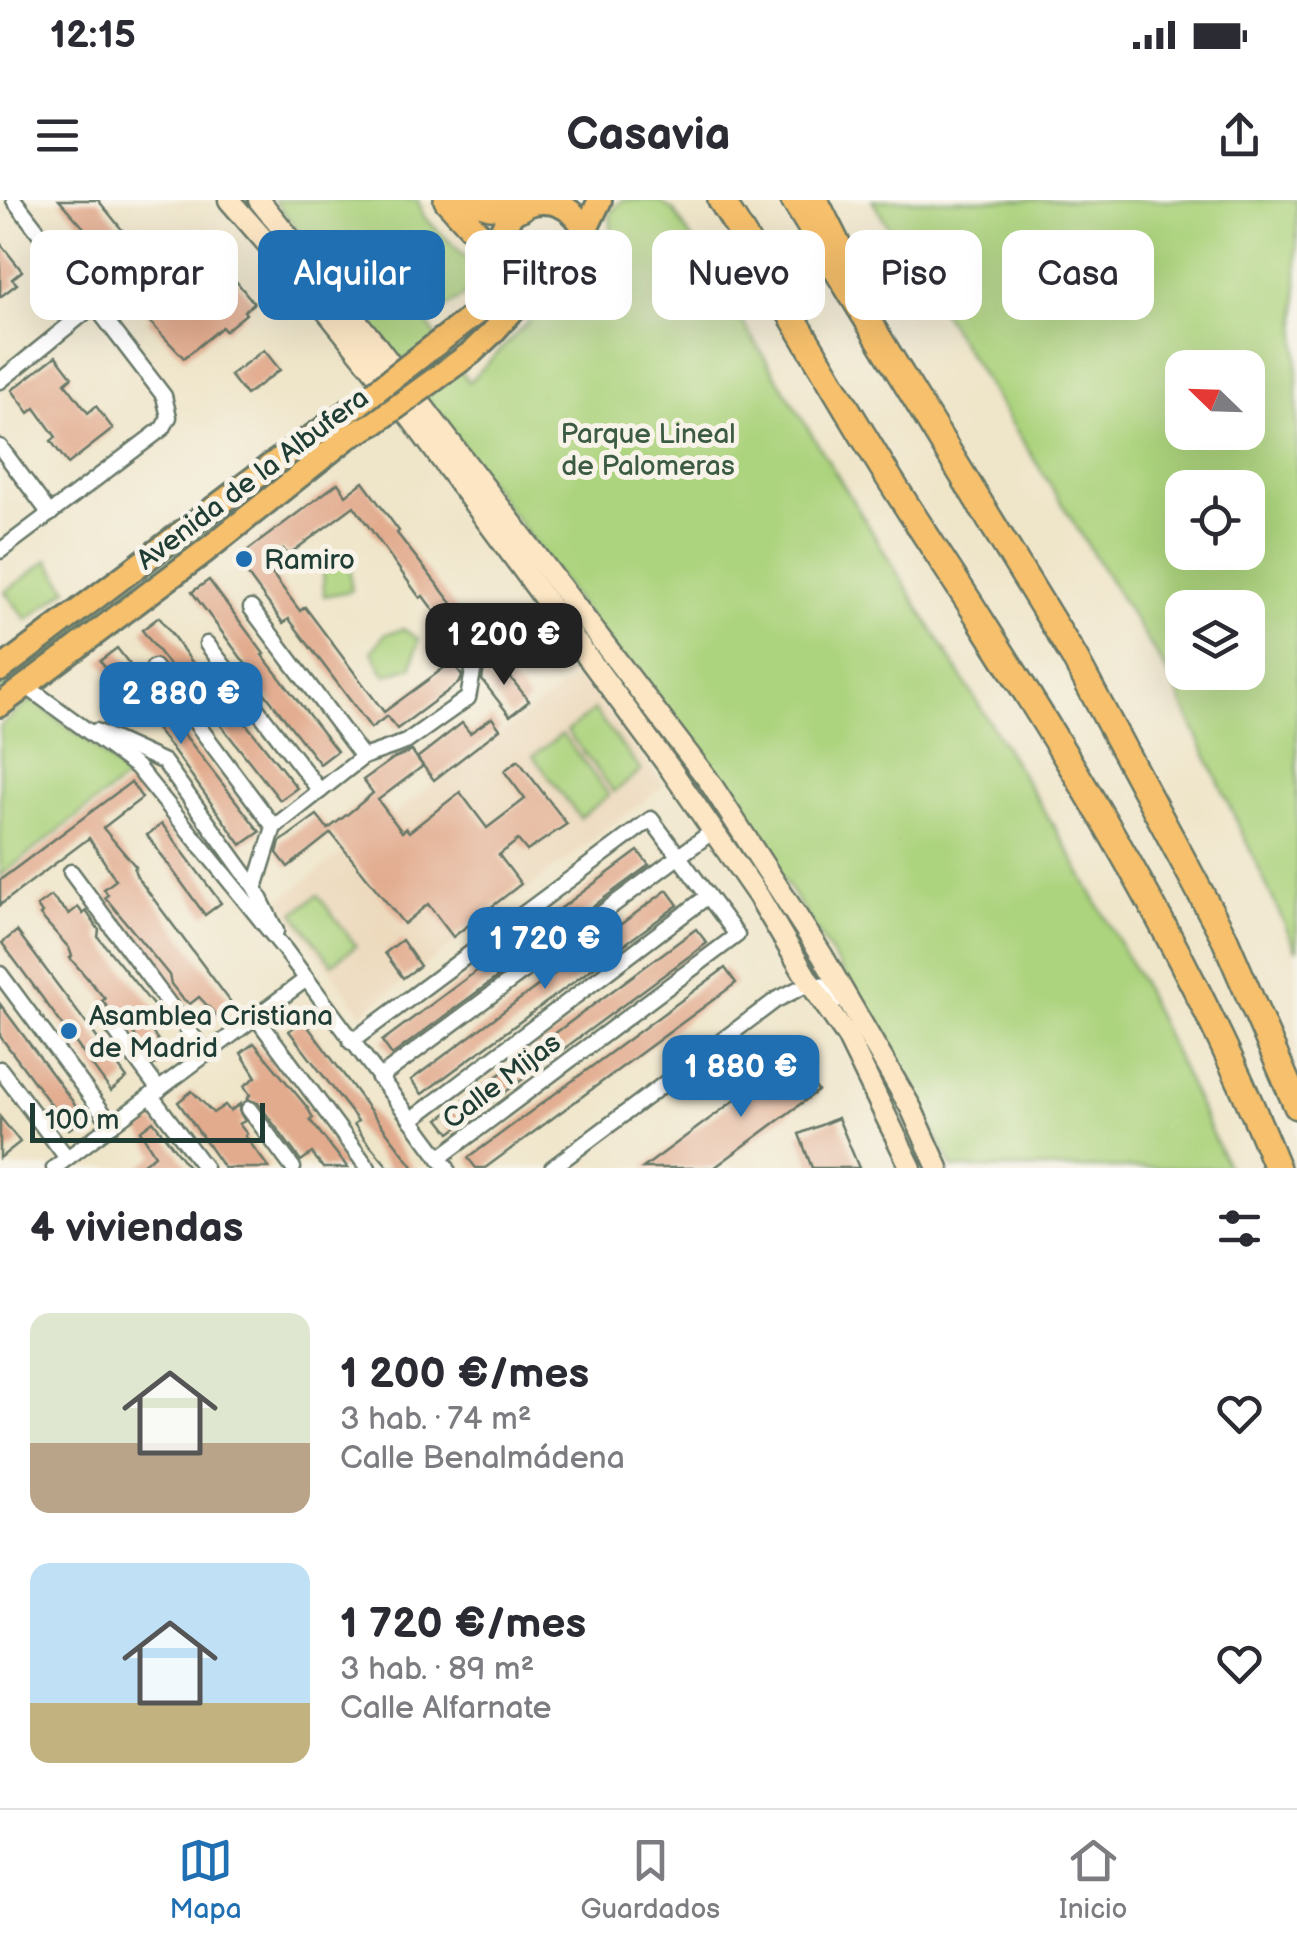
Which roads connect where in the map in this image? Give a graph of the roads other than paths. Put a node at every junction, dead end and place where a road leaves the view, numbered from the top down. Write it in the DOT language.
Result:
graph roads {
  1 [pos="14,200"];
  2 [pos="229,200"];
  3 [pos="260,200"];
  4 [pos="447,200"];
  5 [pos="471,200"];
  6 [pos="600,200"];
  7 [pos="711,200"];
  8 [pos="721,200"];
  9 [pos="794,200"];
  10 [pos="815,200"];
  11 [pos="557,201"];
  12 [pos="520,208"];
  13 [pos="37,230"];
  14 [pos="474,230"];
  15 [pos="503,230"];
  16 [pos="586,230"];
  17 [pos="76,320"];
  18 [pos="105,320"];
  19 [pos="467,320"];
  20 [pos="504,320"];
  21 [pos="797,321"];
  22 [pos="873,328"];
  23 [pos="0,381"];
  24 [pos="0,447"];
  25 [pos="50,514"];
  26 [pos="0,551"];
  27 [pos="548,606"];
  28 [pos="251,608"];
  29 [pos="208,644"];
  30 [pos="154,667"];
  31 [pos="0,670"];
  32 [pos="26,686"];
  33 [pos="0,705"];
  34 [pos="74,723"];
  35 [pos="363,757"];
  36 [pos="320,791"];
  37 [pos="274,827"];
  38 [pos="714,831"];
  39 [pos="679,856"];
  40 [pos="71,872"];
  41 [pos="256,888"];
  42 [pos="708,896"];
  43 [pos="284,950"];
  44 [pos="0,974"];
  45 [pos="305,980"];
  46 [pos="810,983"];
  47 [pos="256,1017"];
  48 [pos="105,1018"];
  49 [pos="351,1042"];
  50 [pos="875,1047"];
  51 [pos="206,1054"];
  52 [pos="0,1069"];
  53 [pos="379,1078"];
  54 [pos="155,1092"];
  55 [pos="1297,1106"];
  56 [pos="248,1110"];
  57 [pos="411,1120"];
  58 [pos="112,1125"];
  59 [pos="67,1158"];
  60 [pos="443,1163"];
  61 [pos="54,1168"];
  62 [pos="205,1168"];
  63 [pos="293,1168"];
  64 [pos="368,1168"];
  65 [pos="552,1168"];
  66 [pos="911,1168"];
  67 [pos="938,1168"];
  68 [pos="1277,1168"];
  1 -- 13 [label="street"];
  2 -- 27 [label="street"];
  3 -- 50 [label="street"];
  4 -- 14 [label="highway"];
  5 -- 12 [label="highway"];
  6 -- 16 [label="main road"];
  7 -- 21 [label="highway"];
  8 -- 21 [label="highway"];
  9 -- 22 [label="highway"];
  10 -- 22 [label="highway"];
  11 -- 12 [label="main road"];
  11 -- 16 [label="main road"];
  12 -- 15 [label="main road"];
  17 -- 23 [label="street"];
  18 -- 25 [label="street"];
  19 -- 31 [label="main road, Avenida de la Albufera, bridge"];
  20 -- 32 [label="main road, Avenida de la Albufera, bridge"];
  21 -- 68 [label="highway"];
  22 -- 55 [label="highway"];
  24 -- 25 [label="street"];
  25 -- 26 [label="street"];
  27 -- 35 [label="street"];
  27 -- 38 [label="street"];
  28 -- 35 [label="street"];
  29 -- 36 [label="street"];
  30 -- 37 [label="street"];
  32 -- 33 [label="main road, Avenida de la Albufera"];
  32 -- 34 [label="street"];
  34 -- 41 [label="street"];
  34 -- 43 [label="street"];
  35 -- 36 [label="street"];
  36 -- 37 [label="street"];
  37 -- 41 [label="street"];
  38 -- 39 [label="street"];
  38 -- 46 [label="street"];
  39 -- 42 [label="street"];
  39 -- 49 [label="street"];
  39 -- 53 [label="street"];
  40 -- 51 [label="street"];
  41 -- 43 [label="street"];
  42 -- 57 [label="street"];
  42 -- 60 [label="street, Calle Mijas"];
  43 -- 45 [label="street"];
  44 -- 58 [label="street"];
  45 -- 47 [label="street"];
  45 -- 49 [label="street"];
  46 -- 50 [label="street"];
  46 -- 65 [label="street"];
  46 -- 66 [label="street"];
  47 -- 51 [label="street"];
  47 -- 64 [label="street"];
  48 -- 54 [label="street"];
  49 -- 53 [label="street"];
  50 -- 67 [label="street"];
  51 -- 54 [label="street"];
  52 -- 59 [label="street"];
  53 -- 57 [label="street"];
  54 -- 58 [label="street"];
  54 -- 62 [label="street"];
  56 -- 63 [label="street"];
  57 -- 60 [label="street"];
  58 -- 59 [label="street"];
  59 -- 61 [label="street"];
}
